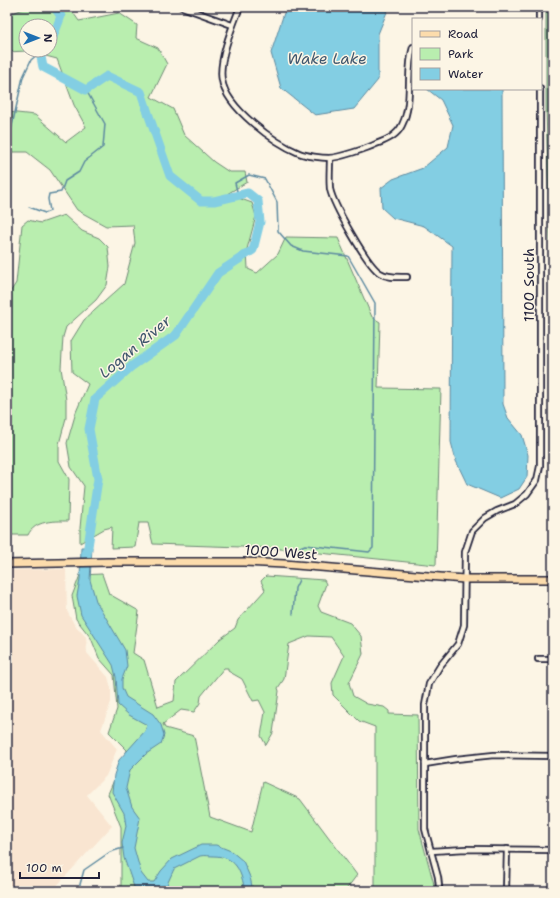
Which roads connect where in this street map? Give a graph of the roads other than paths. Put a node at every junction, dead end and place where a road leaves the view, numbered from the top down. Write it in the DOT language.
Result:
graph roads {
  1 [pos="182,7"];
  2 [pos="240,7"];
  3 [pos="540,7"];
  4 [pos="540,18"];
  5 [pos="232,25"];
  6 [pos="412,51"];
  7 [pos="540,90"];
  8 [pos="330,158"];
  9 [pos="407,277"];
  10 [pos="7,564"];
  11 [pos="464,579"];
  12 [pos="553,579"];
  13 [pos="538,659"];
  14 [pos="553,659"];
  15 [pos="553,756"];
  16 [pos="425,764"];
  17 [pos="507,850"];
  18 [pos="553,850"];
  19 [pos="431,851"];
  20 [pos="439,886"];
  21 [pos="506,891"];
  1 -- 5 [label="street"];
  2 -- 5 [label="street"];
  3 -- 4 [label="street"];
  5 -- 8 [label="street"];
  6 -- 8 [label="street"];
  7 -- 11 [label="street, 1100 South"];
  8 -- 9 [label="street"];
  10 -- 11 [label="main road, 1000 West"];
  11 -- 12 [label="main road, 1000 West"];
  11 -- 16 [label="street"];
  13 -- 14 [label="street"];
  15 -- 16 [label="street"];
  16 -- 19 [label="street"];
  17 -- 18 [label="street"];
  17 -- 19 [label="street"];
  17 -- 21 [label="street"];
  19 -- 20 [label="street"];
}
